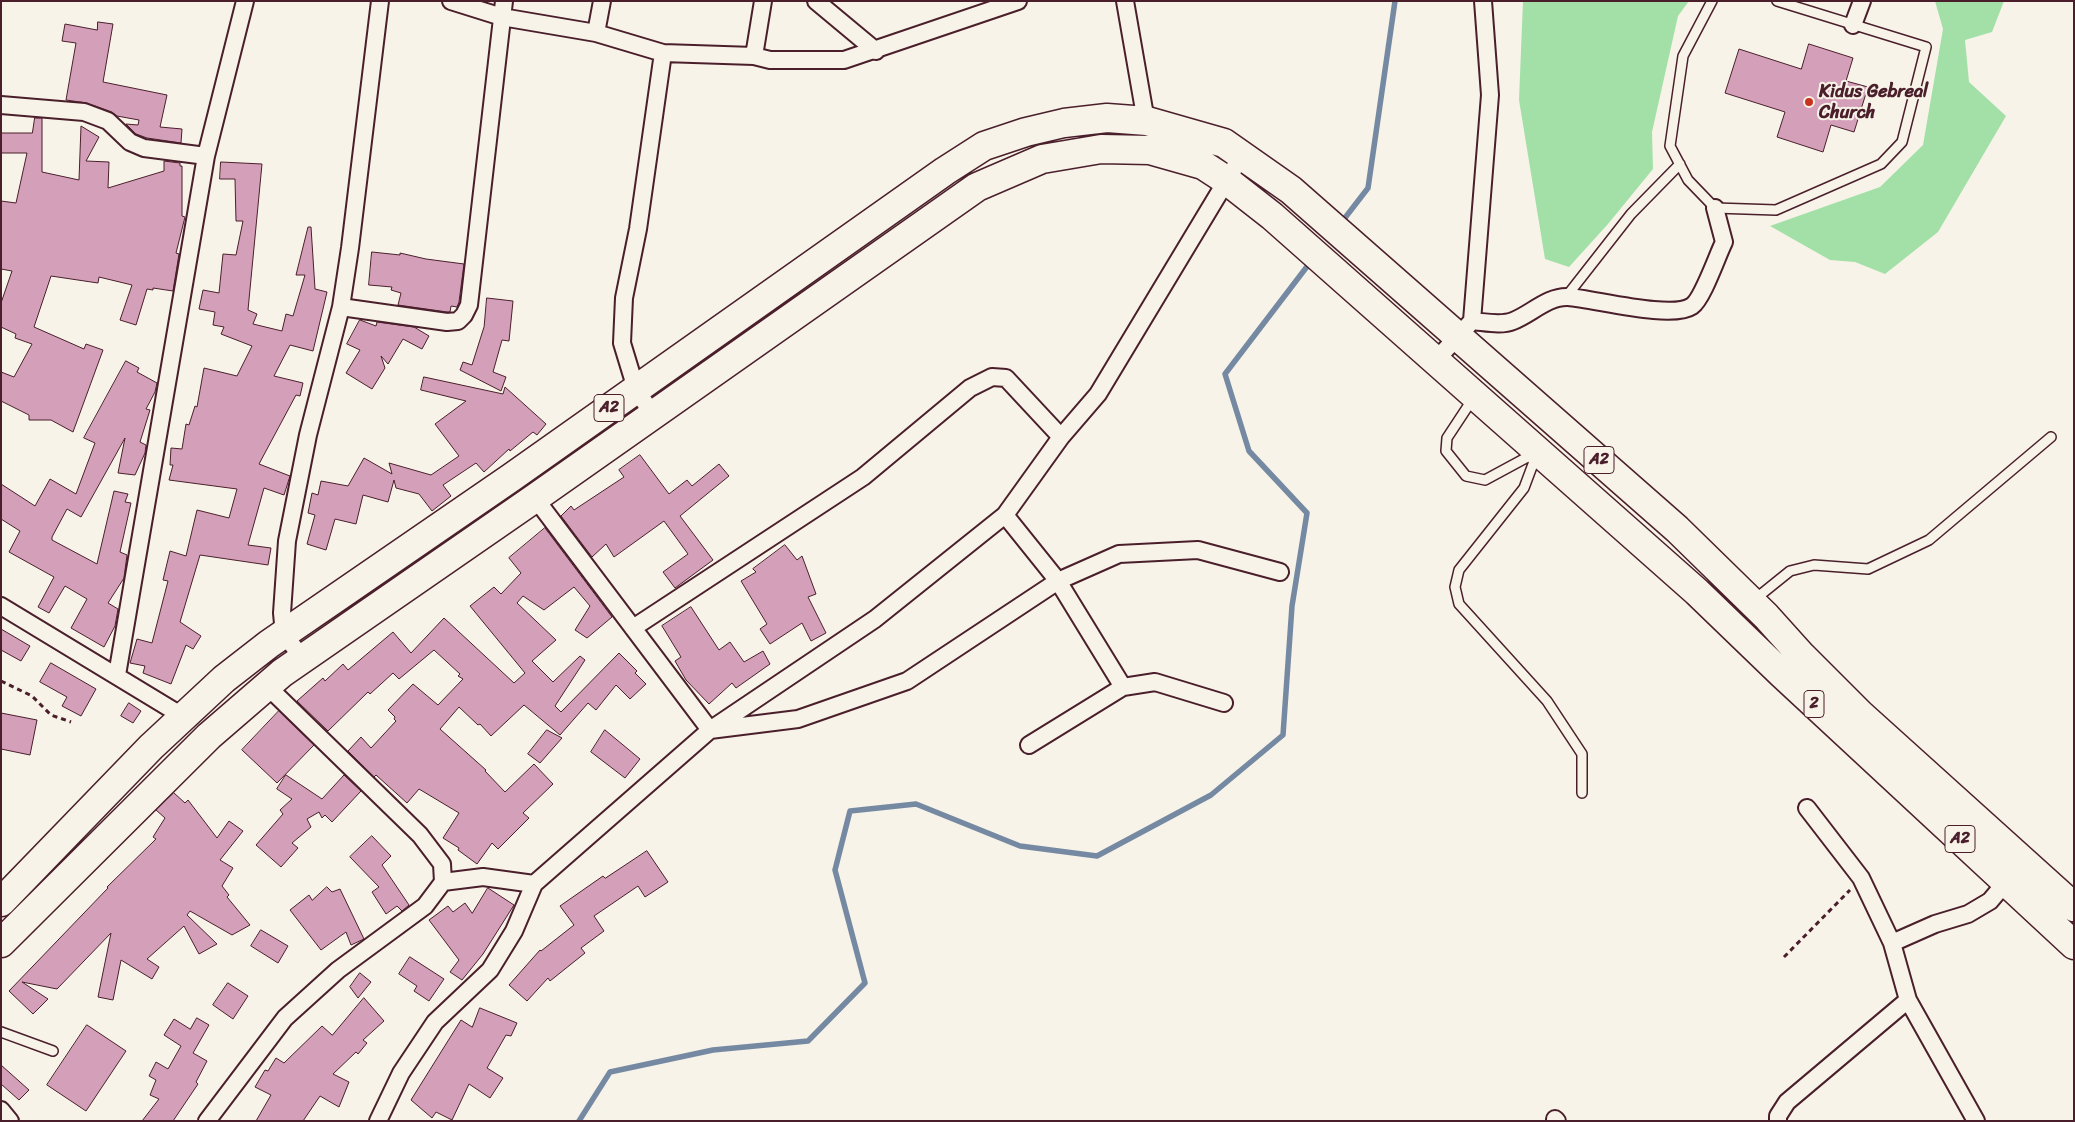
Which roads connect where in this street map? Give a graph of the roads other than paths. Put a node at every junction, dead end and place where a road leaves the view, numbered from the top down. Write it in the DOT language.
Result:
graph roads {
  1 [pos="245,1"];
  2 [pos="380,1"];
  3 [pos="451,1"];
  4 [pos="602,1"];
  5 [pos="763,1"];
  6 [pos="816,1"];
  7 [pos="1018,1"];
  8 [pos="1126,1"];
  9 [pos="1483,1"];
  10 [pos="1712,1"];
  11 [pos="1777,1"];
  12 [pos="1862,1"];
  13 [pos="503,9"];
  14 [pos="1853,25"];
  15 [pos="596,33"];
  16 [pos="876,51"];
  17 [pos="663,53"];
  18 [pos="754,56"];
  19 [pos="1,105"];
  20 [pos="1147,121"];
  21 [pos="1150,150"];
  22 [pos="1242,155"];
  23 [pos="206,156"];
  24 [pos="1680,164"];
  25 [pos="1226,180"];
  26 [pos="1715,208"];
  27 [pos="1566,297"];
  28 [pos="341,307"];
  29 [pos="1465,329"];
  30 [pos="1436,360"];
  31 [pos="636,390"];
  32 [pos="1475,395"];
  33 [pos="653,415"];
  34 [pos="1062,437"];
  35 [pos="2051,437"];
  36 [pos="1538,452"];
  37 [pos="535,498"];
  38 [pos="1005,515"];
  39 [pos="1280,572"];
  40 [pos="1058,581"];
  41 [pos="1752,602"];
  42 [pos="1,606"];
  43 [pos="633,628"];
  44 [pos="284,634"];
  45 [pos="1802,656"];
  46 [pos="303,659"];
  47 [pos="1782,674"];
  48 [pos="117,675"];
  49 [pos="267,686"];
  50 [pos="1123,687"];
  51 [pos="1224,703"];
  52 [pos="184,717"];
  53 [pos="1853,724"];
  54 [pos="710,730"];
  55 [pos="1029,745"];
  56 [pos="1582,793"];
  57 [pos="1807,808"];
  58 [pos="443,882"];
  59 [pos="2006,882"];
  60 [pos="534,884"];
  61 [pos="1,902"];
  62 [pos="2073,906"];
  63 [pos="5,931"];
  64 [pos="1892,943"];
  65 [pos="2074,945"];
  66 [pos="1908,1000"];
  67 [pos="1,1032"];
  68 [pos="53,1051"];
  69 [pos="1,1110"];
  70 [pos="10,1121"];
  71 [pos="207,1121"];
  72 [pos="378,1121"];
  73 [pos="1778,1121"];
  74 [pos="1976,1121"];
  1 -- 23 [label="street"];
  2 -- 28 [label="street"];
  3 -- 13 [label="street"];
  4 -- 15 [label="street"];
  5 -- 18 [label="street"];
  6 -- 16 [label="street"];
  7 -- 16 [label="street"];
  8 -- 20 [label="street"];
  9 -- 29 [label="street"];
  10 -- 24 [label="lane"];
  11 -- 14 [label="lane"];
  12 -- 14 [label="street"];
  13 -- 15 [label="street"];
  13 -- 28 [label="street"];
  14 -- 26 [label="lane"];
  15 -- 17 [label="street"];
  16 -- 18 [label="street"];
  17 -- 18 [label="street"];
  17 -- 31 [label="street"];
  19 -- 23 [label="street"];
  20 -- 21 [label="street"];
  20 -- 22 [label="highway, A2"];
  20 -- 31 [label="highway, A2"];
  21 -- 25 [label="highway, A2"];
  21 -- 33 [label="highway, A2"];
  22 -- 25 [label="street"];
  22 -- 29 [label="highway, A2"];
  23 -- 48 [label="street"];
  24 -- 26 [label="lane"];
  24 -- 27 [label="lane"];
  25 -- 30 [label="highway, A2"];
  25 -- 34 [label="street"];
  26 -- 27 [label="street"];
  27 -- 29 [label="street"];
  28 -- 44 [label="street"];
  29 -- 30 [label="street"];
  29 -- 41 [label="highway, A2"];
  30 -- 32 [label="highway, A2"];
  31 -- 33 [label="street"];
  31 -- 44 [label="highway, A2"];
  32 -- 36 [label="highway, A2"];
  32 -- 36 [label="lane"];
  33 -- 37 [label="highway, A2"];
  34 -- 38 [label="street"];
  34 -- 43 [label="street"];
  35 -- 41 [label="lane"];
  36 -- 47 [label="highway, A2"];
  36 -- 56 [label="lane"];
  37 -- 43 [label="street"];
  37 -- 46 [label="highway, A2"];
  38 -- 40 [label="street"];
  38 -- 54 [label="street"];
  39 -- 40 [label="street"];
  40 -- 50 [label="street"];
  40 -- 54 [label="street"];
  41 -- 45 [label="highway, A2"];
  42 -- 48 [label="street"];
  43 -- 54 [label="street"];
  44 -- 46 [label="street"];
  44 -- 52 [label="highway, A2"];
  45 -- 53 [label="highway, 2"];
  46 -- 49 [label="highway, A2"];
  47 -- 53 [label="highway, 2"];
  48 -- 52 [label="street"];
  49 -- 58 [label="street"];
  49 -- 63 [label="highway, A2"];
  50 -- 51 [label="street"];
  50 -- 55 [label="street"];
  52 -- 61 [label="highway, A2"];
  53 -- 59 [label="highway, A2"];
  53 -- 62 [label="highway, A2"];
  54 -- 60 [label="street"];
  57 -- 64 [label="street"];
  58 -- 60 [label="street"];
  58 -- 71 [label="street"];
  59 -- 64 [label="street"];
  59 -- 65 [label="highway, A2"];
  60 -- 72 [label="street"];
  64 -- 66 [label="street"];
  66 -- 73 [label="street"];
  66 -- 74 [label="street"];
  67 -- 68 [label="lane"];
  69 -- 70 [label="street"];
}
